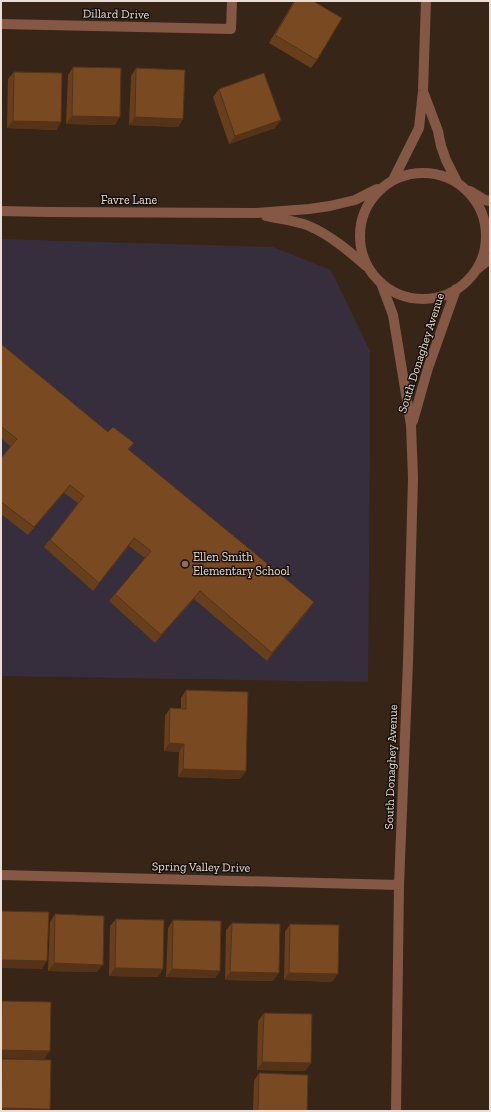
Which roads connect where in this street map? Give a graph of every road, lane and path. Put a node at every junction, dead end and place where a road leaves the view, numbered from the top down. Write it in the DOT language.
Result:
graph roads {
  1 [pos="232,1"];
  2 [pos="426,1"];
  3 [pos="1,24"];
  4 [pos="423,90"];
  5 [pos="394,180"];
  6 [pos="460,185"];
  7 [pos="384,186"];
  8 [pos="490,201"];
  9 [pos="1,211"];
  10 [pos="256,213"];
  11 [pos="490,259"];
  12 [pos="367,267"];
  13 [pos="477,269"];
  14 [pos="381,283"];
  15 [pos="456,289"];
  16 [pos="411,425"];
  17 [pos="1,875"];
  18 [pos="400,885"];
  19 [pos="396,1111"];
  1 -- 3 [label="street, Dillard Drive"];
  2 -- 4 [label="street"];
  4 -- 5 [label="street"];
  4 -- 6 [label="street"];
  5 -- 6 [label="street"];
  5 -- 7 [label="street"];
  6 -- 8 [label="street"];
  6 -- 13 [label="street"];
  7 -- 10 [label="street, Favre Lane"];
  7 -- 12 [label="street"];
  9 -- 10 [label="street, Favre Lane"];
  10 -- 12 [label="street, Favre Lane"];
  11 -- 13 [label="street"];
  12 -- 14 [label="street"];
  13 -- 15 [label="street"];
  14 -- 15 [label="street"];
  14 -- 16 [label="street, South Donaghey Avenue"];
  15 -- 16 [label="street, South Donaghey Avenue"];
  16 -- 18 [label="street, South Donaghey Avenue"];
  17 -- 18 [label="street, Spring Valley Drive"];
  18 -- 19 [label="street, South Donaghey Avenue"];
}
